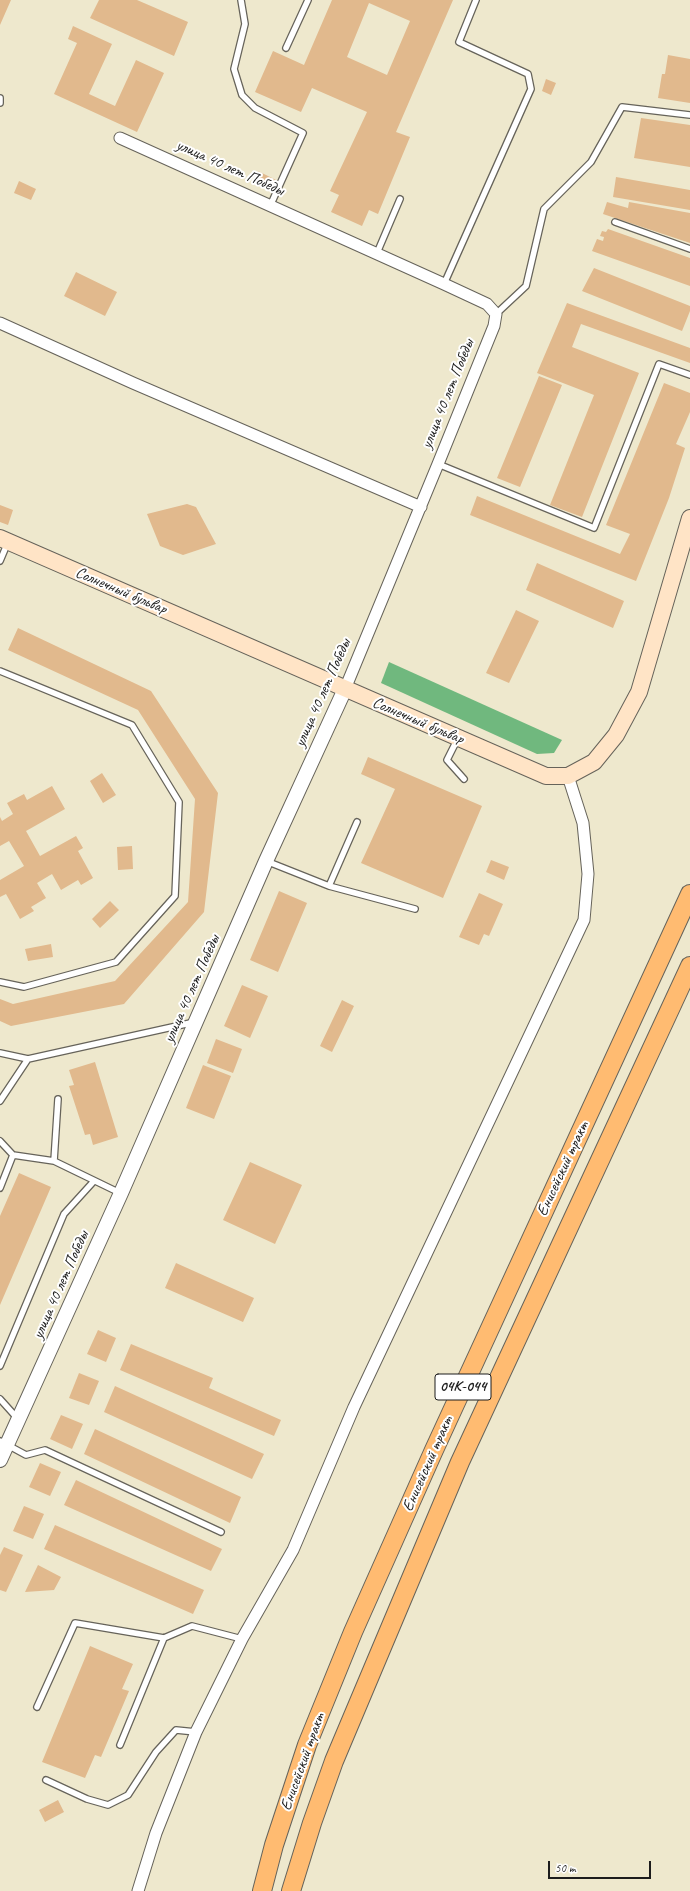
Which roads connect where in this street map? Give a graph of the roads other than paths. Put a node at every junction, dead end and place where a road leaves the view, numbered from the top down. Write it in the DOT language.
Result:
graph roads {
  1 [pos="241,0"];
  2 [pos="308,0"];
  3 [pos="476,0"];
  4 [pos="286,48"];
  5 [pos="0,98"];
  6 [pos="0,103"];
  7 [pos="690,115"];
  8 [pos="120,138"];
  9 [pos="400,199"];
  10 [pos="271,204"];
  11 [pos="614,222"];
  12 [pos="690,249"];
  13 [pos="377,253"];
  14 [pos="444,284"];
  15 [pos="496,314"];
  16 [pos="0,324"];
  17 [pos="690,375"];
  18 [pos="438,464"];
  19 [pos="421,507"];
  20 [pos="690,518"];
  21 [pos="4,540"];
  22 [pos="0,561"];
  23 [pos="0,671"];
  24 [pos="345,689"];
  25 [pos="458,737"];
  26 [pos="568,776"];
  27 [pos="464,780"];
  28 [pos="357,822"];
  29 [pos="266,861"];
  30 [pos="329,886"];
  31 [pos="690,894"];
  32 [pos="415,909"];
  33 [pos="690,966"];
  34 [pos="0,982"];
  35 [pos="196,1021"];
  36 [pos="0,1053"];
  37 [pos="28,1059"];
  38 [pos="58,1099"];
  39 [pos="0,1101"];
  40 [pos="0,1141"];
  41 [pos="14,1155"];
  42 [pos="54,1161"];
  43 [pos="94,1181"];
  44 [pos="0,1188"];
  45 [pos="121,1193"];
  46 [pos="0,1366"];
  47 [pos="0,1399"];
  48 [pos="18,1420"];
  49 [pos="3,1443"];
  50 [pos="0,1460"];
  51 [pos="221,1532"];
  52 [pos="164,1638"];
  53 [pos="242,1639"];
  54 [pos="37,1708"];
  55 [pos="196,1732"];
  56 [pos="120,1745"];
  57 [pos="46,1780"];
  58 [pos="138,1891"];
  59 [pos="262,1891"];
  60 [pos="292,1891"];
  1 -- 10 [label="lane"];
  2 -- 4 [label="lane"];
  3 -- 14 [label="lane"];
  5 -- 6 [label="lane"];
  7 -- 15 [label="lane"];
  8 -- 10 [label="street, улица 40 лет Победы"];
  9 -- 13 [label="lane"];
  10 -- 13 [label="street, улица 40 лет Победы"];
  11 -- 12 [label="lane"];
  13 -- 14 [label="street, улица 40 лет Победы"];
  14 -- 15 [label="street, улица 40 лет Победы"];
  15 -- 18 [label="street, улица 40 лет Победы"];
  16 -- 19 [label="street"];
  17 -- 18 [label="lane"];
  18 -- 19 [label="street, улица 40 лет Победы"];
  19 -- 24 [label="street, улица 40 лет Победы"];
  20 -- 26 [label="main road, Солнечный бульвар"];
  21 -- 22 [label="lane"];
  21 -- 24 [label="main road, Солнечный бульвар"];
  23 -- 34 [label="lane"];
  24 -- 25 [label="main road, Солнечный бульвар"];
  24 -- 29 [label="street, улица 40 лет Победы"];
  25 -- 26 [label="main road, Солнечный бульвар"];
  25 -- 27 [label="lane"];
  26 -- 53 [label="street"];
  28 -- 30 [label="lane"];
  29 -- 30 [label="lane"];
  29 -- 35 [label="street, улица 40 лет Победы"];
  30 -- 32 [label="lane"];
  31 -- 59 [label="main road, Енисейский тракт / 04К-044"];
  33 -- 60 [label="main road, Енисейский тракт / 04К-044"];
  35 -- 37 [label="lane"];
  35 -- 45 [label="street, улица 40 лет Победы"];
  36 -- 37 [label="lane"];
  37 -- 39 [label="lane"];
  38 -- 42 [label="lane"];
  40 -- 41 [label="lane"];
  41 -- 42 [label="lane"];
  41 -- 44 [label="lane"];
  42 -- 43 [label="lane"];
  43 -- 45 [label="lane"];
  43 -- 46 [label="lane"];
  45 -- 48 [label="street, улица 40 лет Победы"];
  47 -- 48 [label="lane"];
  48 -- 49 [label="street, улица 40 лет Победы"];
  49 -- 50 [label="street, улица 40 лет Победы"];
  49 -- 51 [label="lane"];
  52 -- 53 [label="lane"];
  52 -- 54 [label="lane"];
  52 -- 56 [label="lane"];
  53 -- 55 [label="street"];
  55 -- 57 [label="lane"];
  55 -- 58 [label="street"];
}
